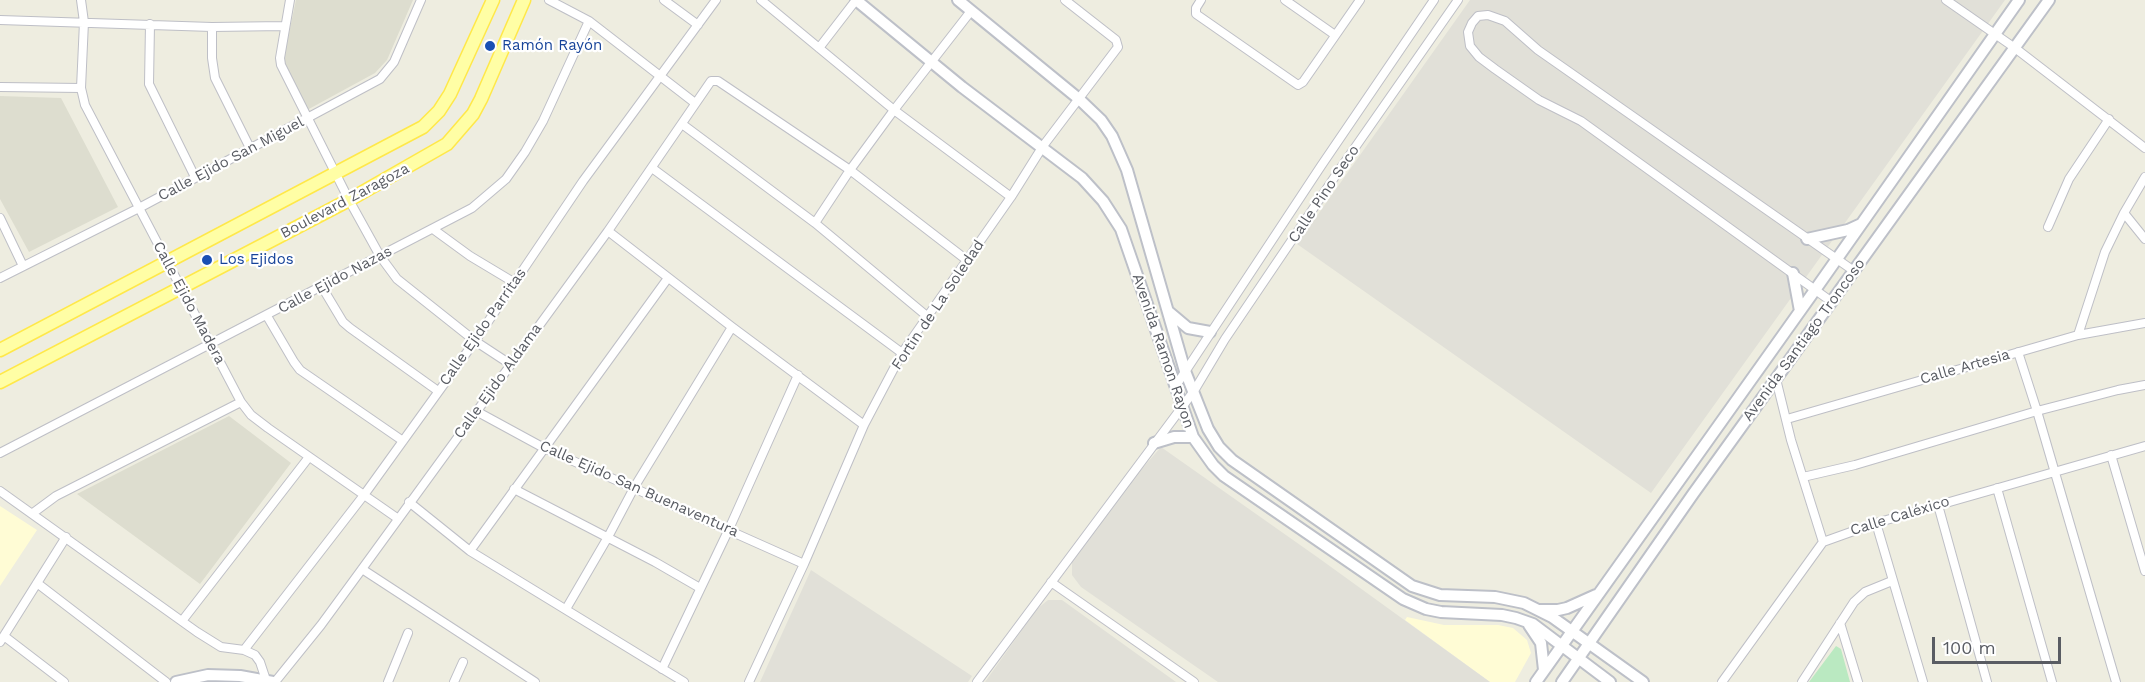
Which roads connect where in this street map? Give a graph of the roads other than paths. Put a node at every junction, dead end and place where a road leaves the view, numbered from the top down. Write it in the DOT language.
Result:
graph roads {
  1 [pos="81,0"];
  2 [pos="290,0"];
  3 [pos="422,0"];
  4 [pos="493,0"];
  5 [pos="524,0"];
  6 [pos="549,0"];
  7 [pos="664,0"];
  8 [pos="716,0"];
  9 [pos="762,0"];
  10 [pos="856,0"];
  11 [pos="958,0"];
  12 [pos="1065,0"];
  13 [pos="1201,0"];
  14 [pos="1285,0"];
  15 [pos="1360,0"];
  16 [pos="1434,0"];
  17 [pos="1458,0"];
  18 [pos="1946,0"];
  19 [pos="2019,0"];
  20 [pos="2049,0"];
  21 [pos="971,11"];
  22 [pos="0,20"];
  23 [pos="589,21"];
  24 [pos="84,22"];
  25 [pos="150,24"];
  26 [pos="698,25"];
  27 [pos="284,26"];
  28 [pos="212,27"];
  29 [pos="1995,34"];
  30 [pos="1335,35"];
  31 [pos="819,48"];
  32 [pos="2015,48"];
  33 [pos="931,62"];
  34 [pos="661,77"];
  35 [pos="0,87"];
  36 [pos="81,88"];
  37 [pos="1079,99"];
  38 [pos="695,104"];
  39 [pos="894,110"];
  40 [pos="307,119"];
  41 [pos="2109,119"];
  42 [pos="682,124"];
  43 [pos="1042,147"];
  44 [pos="250,148"];
  45 [pos="2145,148"];
  46 [pos="652,168"];
  47 [pos="850,170"];
  48 [pos="336,174"];
  49 [pos="195,177"];
  50 [pos="2145,177"];
  51 [pos="1011,197"];
  52 [pos="348,200"];
  53 [pos="139,208"];
  54 [pos="2124,213"];
  55 [pos="0,218"];
  56 [pos="815,223"];
  57 [pos="1861,224"];
  58 [pos="2048,227"];
  59 [pos="433,229"];
  60 [pos="608,231"];
  61 [pos="1807,238"];
  62 [pos="2145,239"];
  63 [pos="380,256"];
  64 [pos="1837,259"];
  65 [pos="968,261"];
  66 [pos="168,263"];
  67 [pos="23,266"];
  68 [pos="1854,271"];
  69 [pos="1793,273"];
  70 [pos="0,278"];
  71 [pos="668,278"];
  72 [pos="514,283"];
  73 [pos="322,287"];
  74 [pos="181,288"];
  75 [pos="1815,290"];
  76 [pos="1832,302"];
  77 [pos="1168,312"];
  78 [pos="1800,312"];
  79 [pos="267,316"];
  80 [pos="928,317"];
  81 [pos="2145,323"];
  82 [pos="732,327"];
  83 [pos="1210,332"];
  84 [pos="2078,335"];
  85 [pos="475,341"];
  86 [pos="211,345"];
  87 [pos="0,350"];
  88 [pos="2018,352"];
  89 [pos="902,353"];
  90 [pos="510,364"];
  91 [pos="1185,370"];
  92 [pos="798,375"];
  93 [pos="1776,379"];
  94 [pos="0,382"];
  95 [pos="2145,385"];
  96 [pos="1175,387"];
  97 [pos="438,391"];
  98 [pos="1194,391"];
  99 [pos="241,402"];
  100 [pos="1183,406"];
  101 [pos="476,411"];
  102 [pos="2037,411"];
  103 [pos="1787,419"];
  104 [pos="864,425"];
  105 [pos="1193,437"];
  106 [pos="403,441"];
  107 [pos="1154,443"];
  108 [pos="2145,446"];
  109 [pos="544,448"];
  110 [pos="0,453"];
  111 [pos="2111,454"];
  112 [pos="309,457"];
  113 [pos="2053,471"];
  114 [pos="1803,477"];
  115 [pos="635,486"];
  116 [pos="1997,488"];
  117 [pos="514,489"];
  118 [pos="0,491"];
  119 [pos="364,495"];
  120 [pos="409,502"];
  121 [pos="1938,505"];
  122 [pos="33,513"];
  123 [pos="397,518"];
  124 [pos="1876,523"];
  125 [pos="729,529"];
  126 [pos="66,537"];
  127 [pos="608,537"];
  128 [pos="1822,542"];
  129 [pos="470,551"];
  130 [pos="804,564"];
  131 [pos="362,569"];
  132 [pos="2145,571"];
  133 [pos="1892,581"];
  134 [pos="1051,582"];
  135 [pos="37,584"];
  136 [pos="700,588"];
  137 [pos="1599,593"];
  138 [pos="566,609"];
  139 [pos="1537,609"];
  140 [pos="182,621"];
  141 [pos="1527,622"];
  142 [pos="1840,623"];
  143 [pos="1572,631"];
  144 [pos="408,633"];
  145 [pos="2,639"];
  146 [pos="1589,643"];
  147 [pos="1562,646"];
  148 [pos="244,650"];
  149 [pos="1578,658"];
  150 [pos="463,662"];
  151 [pos="662,669"];
  152 [pos="1544,670"];
  153 [pos="271,681"];
  154 [pos="64,682"];
  155 [pos="166,682"];
  156 [pos="176,682"];
  157 [pos="387,682"];
  158 [pos="454,682"];
  159 [pos="535,682"];
  160 [pos="684,682"];
  161 [pos="749,682"];
  162 [pos="977,682"];
  163 [pos="1194,682"];
  164 [pos="1536,682"];
  165 [pos="1562,682"];
  166 [pos="1610,682"];
  167 [pos="1643,682"];
  168 [pos="1722,682"];
  169 [pos="1802,682"];
  170 [pos="1858,682"];
  171 [pos="1923,682"];
  172 [pos="1987,682"];
  173 [pos="2052,682"];
  174 [pos="2116,682"];
  1 -- 24 [label="street, Calle Ejido Madera"];
  2 -- 27 [label="street"];
  3 -- 40 [label="street, Calle Ejido San Miguel"];
  4 -- 48 [label="main road, Boulevard Zaragoza"];
  5 -- 52 [label="main road, Boulevard Zaragoza"];
  6 -- 23 [label="street"];
  7 -- 26 [label="street"];
  8 -- 26 [label="street, Calle Ejido Parritas"];
  9 -- 31 [label="street"];
  10 -- 31 [label="street"];
  10 -- 33 [label="main road, Avenida Ramon Rayon"];
  11 -- 21 [label="main road, Avenida Ramon Rayon"];
  12 -- 37 [label="street, Fortin de La Soledad"];
  13 -- 30 [label="street"];
  14 -- 30 [label="street"];
  15 -- 30 [label="street"];
  16 -- 83 [label="street, Calle Pino Seco"];
  17 -- 98 [label="street, Calle Pino Seco"];
  18 -- 29 [label="street"];
  19 -- 29 [label="main road, Avenida Santiago Troncoso"];
  20 -- 32 [label="main road, Avenida Santiago Troncoso"];
  21 -- 33 [label="street"];
  21 -- 37 [label="main road, Avenida Ramon Rayon"];
  22 -- 24 [label="street"];
  23 -- 34 [label="street"];
  23 -- 59 [label="street, Calle Ejido Nazas"];
  24 -- 25 [label="street"];
  24 -- 36 [label="street, Calle Ejido Madera"];
  25 -- 28 [label="street"];
  25 -- 49 [label="street"];
  26 -- 34 [label="street, Calle Ejido Parritas"];
  27 -- 28 [label="street"];
  27 -- 40 [label="street"];
  28 -- 44 [label="street"];
  29 -- 32 [label="street"];
  29 -- 57 [label="main road, Avenida Santiago Troncoso"];
  31 -- 39 [label="street"];
  32 -- 41 [label="street"];
  32 -- 68 [label="main road, Avenida Santiago Troncoso"];
  33 -- 39 [label="street"];
  33 -- 43 [label="main road, Avenida Ramon Rayon"];
  34 -- 38 [label="street"];
  34 -- 72 [label="street, Calle Ejido Parritas"];
  35 -- 36 [label="street"];
  36 -- 53 [label="street, Calle Ejido Madera"];
  37 -- 43 [label="street, Fortin de La Soledad"];
  37 -- 77 [label="main road, Avenida Ramon Rayon"];
  38 -- 42 [label="street, Calle Ejido Aldama"];
  38 -- 47 [label="street, Calle Ejido Aldama"];
  39 -- 47 [label="street"];
  39 -- 51 [label="street"];
  40 -- 44 [label="street, Calle Ejido San Miguel"];
  40 -- 48 [label="street"];
  41 -- 45 [label="street"];
  41 -- 58 [label="street"];
  42 -- 46 [label="street, Calle Ejido Aldama"];
  42 -- 56 [label="street"];
  43 -- 51 [label="street, Fortin de La Soledad"];
  43 -- 96 [label="main road, Avenida Ramon Rayon"];
  44 -- 49 [label="street, Calle Ejido San Miguel"];
  46 -- 60 [label="street, Calle Ejido Aldama"];
  46 -- 89 [label="street"];
  47 -- 56 [label="street"];
  47 -- 65 [label="street"];
  48 -- 52 [label="street"];
  48 -- 66 [label="main road, Boulevard Zaragoza"];
  49 -- 53 [label="street, Calle Ejido San Miguel"];
  50 -- 54 [label="street"];
  51 -- 65 [label="street, Fortin de La Soledad"];
  52 -- 63 [label="street"];
  52 -- 74 [label="main road, Boulevard Zaragoza"];
  53 -- 66 [label="street, Calle Ejido Madera"];
  53 -- 67 [label="street, Calle Ejido San Miguel"];
  54 -- 62 [label="street"];
  54 -- 84 [label="street"];
  55 -- 67 [label="street"];
  56 -- 80 [label="street"];
  57 -- 61 [label="main road"];
  57 -- 64 [label="main road, Avenida Santiago Troncoso"];
  59 -- 63 [label="street, Calle Ejido Nazas"];
  59 -- 72 [label="street"];
  60 -- 71 [label="street"];
  60 -- 90 [label="street, Calle Ejido Aldama"];
  61 -- 64 [label="street"];
  61 -- 69 [label="street"];
  63 -- 73 [label="street, Calle Ejido Nazas"];
  63 -- 85 [label="street"];
  64 -- 68 [label="street"];
  64 -- 75 [label="main road, Avenida Santiago Troncoso"];
  65 -- 80 [label="street, Fortin de La Soledad"];
  66 -- 74 [label="street, Calle Ejido Madera"];
  66 -- 87 [label="main road, Boulevard Zaragoza"];
  67 -- 70 [label="street, Calle Ejido San Miguel"];
  68 -- 76 [label="main road, Avenida Santiago Troncoso"];
  69 -- 75 [label="street"];
  69 -- 78 [label="main road"];
  71 -- 82 [label="street"];
  71 -- 109 [label="street"];
  72 -- 85 [label="street, Calle Ejido Parritas"];
  73 -- 79 [label="street, Calle Ejido Nazas"];
  73 -- 97 [label="street"];
  74 -- 86 [label="street, Calle Ejido Madera"];
  74 -- 94 [label="main road, Boulevard Zaragoza"];
  75 -- 76 [label="street"];
  75 -- 78 [label="main road, Avenida Santiago Troncoso"];
  76 -- 93 [label="main road, Avenida Santiago Troncoso"];
  77 -- 83 [label="main road"];
  77 -- 91 [label="main road, Avenida Ramon Rayon"];
  78 -- 137 [label="main road, Avenida Santiago Troncoso"];
  79 -- 86 [label="street, Calle Ejido Nazas"];
  79 -- 106 [label="street"];
  80 -- 89 [label="street, Fortin de La Soledad"];
  81 -- 84 [label="street, Calle Artesia"];
  82 -- 92 [label="street"];
  82 -- 115 [label="street"];
  83 -- 91 [label="street, Calle Pino Seco"];
  84 -- 88 [label="street, Calle Artesia"];
  85 -- 90 [label="street"];
  85 -- 97 [label="street, Calle Ejido Parritas"];
  86 -- 99 [label="street, Calle Ejido Madera"];
  86 -- 110 [label="street, Calle Ejido Nazas"];
  88 -- 102 [label="street"];
  88 -- 103 [label="street, Calle Artesia"];
  89 -- 104 [label="street, Fortin de La Soledad"];
  90 -- 101 [label="street, Calle Ejido Aldama"];
  91 -- 96 [label="street, Calle Pino Seco"];
  91 -- 98 [label="main road, Avenida Ramon Rayon"];
  92 -- 104 [label="street"];
  92 -- 125 [label="street"];
  93 -- 103 [label="street"];
  93 -- 146 [label="main road, Avenida Santiago Troncoso"];
  95 -- 102 [label="street"];
  96 -- 100 [label="main road, Avenida Ramon Rayon"];
  97 -- 106 [label="street, Calle Ejido Parritas"];
  98 -- 100 [label="street, Calle Pino Seco"];
  98 -- 139 [label="main road, Avenida Ramon Rayon"];
  99 -- 112 [label="street, Calle Ejido Madera"];
  99 -- 122 [label="street"];
  100 -- 105 [label="main road, Avenida Ramon Rayon"];
  100 -- 107 [label="street, Calle Pino Seco"];
  101 -- 109 [label="street, Calle Ejido San Buenaventura"];
  101 -- 120 [label="street, Calle Ejido Aldama"];
  102 -- 113 [label="street"];
  102 -- 114 [label="street"];
  103 -- 114 [label="street"];
  104 -- 130 [label="street, Fortin de La Soledad"];
  105 -- 107 [label="main road"];
  105 -- 141 [label="main road, Avenida Ramon Rayon"];
  106 -- 119 [label="street, Calle Ejido Parritas"];
  107 -- 134 [label="street, Calle Pino Seco"];
  108 -- 111 [label="street, Calle Caléxico"];
  109 -- 115 [label="street, Calle Ejido San Buenaventura"];
  109 -- 117 [label="street"];
  111 -- 113 [label="street, Calle Caléxico"];
  111 -- 132 [label="street"];
  112 -- 119 [label="street, Calle Ejido Madera"];
  112 -- 140 [label="street"];
  113 -- 116 [label="street, Calle Caléxico"];
  113 -- 174 [label="street"];
  114 -- 128 [label="street"];
  115 -- 125 [label="street, Calle Ejido San Buenaventura"];
  115 -- 127 [label="street"];
  116 -- 121 [label="street, Calle Caléxico"];
  116 -- 173 [label="street"];
  117 -- 127 [label="street"];
  117 -- 129 [label="street"];
  118 -- 122 [label="street"];
  119 -- 123 [label="street, Calle Ejido Madera"];
  119 -- 148 [label="street, Calle Ejido Parritas"];
  120 -- 123 [label="street, Calle Ejido Aldama"];
  120 -- 129 [label="street"];
  121 -- 124 [label="street, Calle Caléxico"];
  121 -- 172 [label="street"];
  122 -- 126 [label="street"];
  123 -- 131 [label="street, Calle Ejido Aldama"];
  124 -- 128 [label="street, Calle Caléxico"];
  124 -- 133 [label="street"];
  125 -- 130 [label="street, Calle Ejido San Buenaventura"];
  125 -- 136 [label="street"];
  126 -- 135 [label="street"];
  126 -- 140 [label="street"];
  127 -- 136 [label="street"];
  127 -- 138 [label="street"];
  128 -- 168 [label="street"];
  129 -- 138 [label="street"];
  130 -- 161 [label="street, Fortin de La Soledad"];
  131 -- 153 [label="street, Calle Ejido Aldama"];
  131 -- 159 [label="street"];
  133 -- 142 [label="street"];
  133 -- 171 [label="street"];
  134 -- 162 [label="street, Calle Pino Seco"];
  134 -- 163 [label="street"];
  135 -- 145 [label="street"];
  135 -- 155 [label="street"];
  136 -- 151 [label="street"];
  137 -- 139 [label="main road"];
  137 -- 143 [label="main road, Avenida Santiago Troncoso"];
  138 -- 151 [label="street"];
  139 -- 143 [label="main road, Avenida Ramon Rayon"];
  140 -- 148 [label="street"];
  141 -- 147 [label="main road, Avenida Ramon Rayon"];
  141 -- 152 [label="main road"];
  142 -- 169 [label="street"];
  142 -- 170 [label="street"];
  143 -- 146 [label="main road, Avenida Ramon Rayon"];
  143 -- 147 [label="main road, Avenida Santiago Troncoso"];
  144 -- 157 [label="street"];
  145 -- 154 [label="street"];
  146 -- 149 [label="main road, Avenida Santiago Troncoso"];
  146 -- 167 [label="main road, Avenida Ramon Rayon"];
  147 -- 149 [label="main road, Avenida Ramon Rayon"];
  147 -- 152 [label="main road, Avenida Santiago Troncoso"];
  148 -- 153 [label="street"];
  149 -- 165 [label="main road, Avenida Santiago Troncoso"];
  149 -- 166 [label="main road, Avenida Ramon Rayon"];
  150 -- 158 [label="street"];
  151 -- 160 [label="street"];
  152 -- 164 [label="main road, Avenida Santiago Troncoso"];
  153 -- 156 [label="main road"];
}
